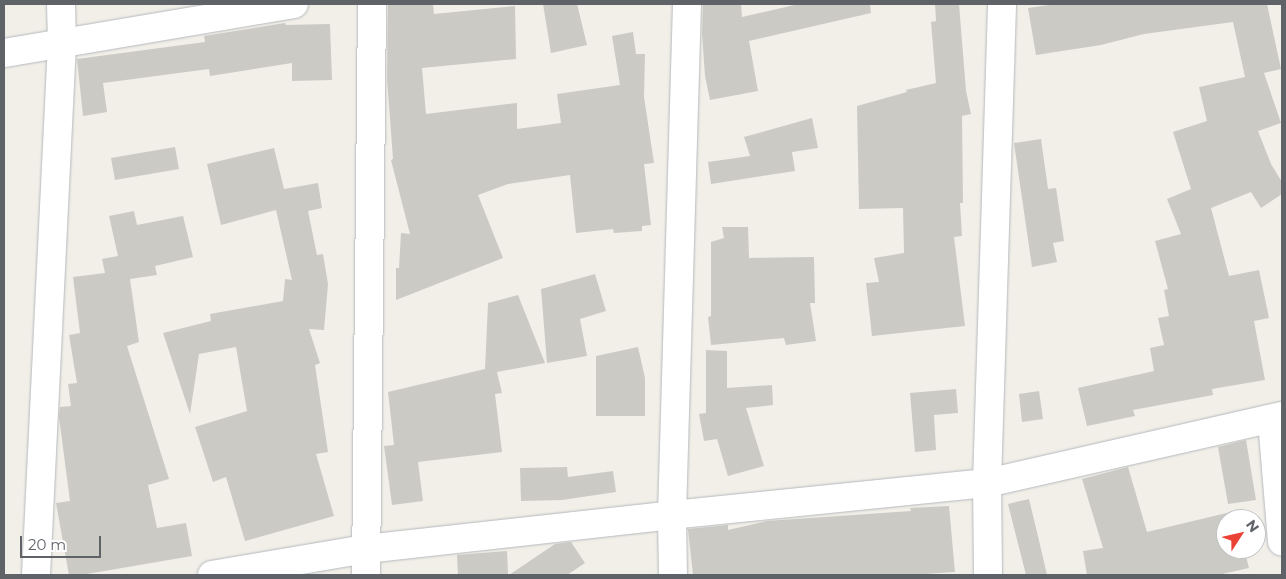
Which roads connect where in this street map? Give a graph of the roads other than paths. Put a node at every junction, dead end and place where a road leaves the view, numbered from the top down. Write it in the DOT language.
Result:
graph roads {
  1 [pos="61,4"];
  2 [pos="294,4"];
  3 [pos="372,4"];
  4 [pos="686,4"];
  5 [pos="1002,4"];
  6 [pos="62,44"];
  7 [pos="4,53"];
  8 [pos="1277,418"];
  9 [pos="986,483"];
  10 [pos="672,514"];
  11 [pos="1282,542"];
  12 [pos="366,562"];
  13 [pos="36,575"];
  14 [pos="212,575"];
  15 [pos="673,575"];
  16 [pos="988,575"];
  1 -- 6 [label="street"];
  2 -- 6 [label="street"];
  3 -- 12 [label="street"];
  4 -- 10 [label="street"];
  5 -- 9 [label="street"];
  6 -- 7 [label="street"];
  6 -- 13 [label="street"];
  8 -- 9 [label="street"];
  8 -- 11 [label="street"];
  9 -- 10 [label="street"];
  9 -- 16 [label="street"];
  10 -- 12 [label="street"];
  10 -- 15 [label="street"];
  12 -- 14 [label="street"];
}
